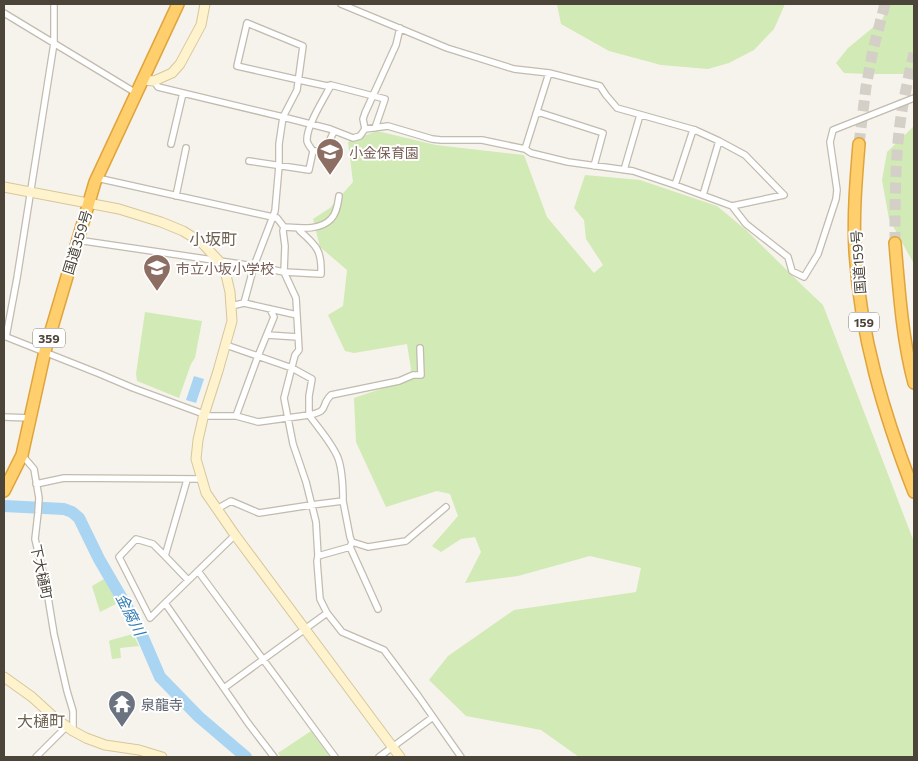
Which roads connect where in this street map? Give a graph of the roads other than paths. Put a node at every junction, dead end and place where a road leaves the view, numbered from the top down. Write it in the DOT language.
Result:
graph roads {
  1 [pos="54,4"];
  2 [pos="178,4"];
  3 [pos="205,4"];
  4 [pos="341,4"];
  5 [pos="4,13"];
  6 [pos="400,28"];
  7 [pos="54,43"];
  8 [pos="550,73"];
  9 [pos="148,80"];
  10 [pos="298,80"];
  11 [pos="331,85"];
  12 [pos="183,93"];
  13 [pos="136,94"];
  14 [pos="372,96"];
  15 [pos="914,98"];
  16 [pos="536,114"];
  17 [pos="640,115"];
  18 [pos="283,117"];
  19 [pos="310,124"];
  20 [pos="375,128"];
  21 [pos="365,129"];
  22 [pos="695,130"];
  23 [pos="334,131"];
  24 [pos="719,141"];
  25 [pos="171,144"];
  26 [pos="859,144"];
  27 [pos="186,148"];
  28 [pos="525,149"];
  29 [pos="313,151"];
  30 [pos="249,161"];
  31 [pos="279,166"];
  32 [pos="594,166"];
  33 [pos="624,170"];
  34 [pos="97,178"];
  35 [pos="675,185"];
  36 [pos="4,187"];
  37 [pos="31,192"];
  38 [pos="703,195"];
  39 [pos="176,196"];
  40 [pos="340,196"];
  41 [pos="89,203"];
  42 [pos="732,206"];
  43 [pos="273,218"];
  44 [pos="284,227"];
  45 [pos="298,228"];
  46 [pos="78,240"];
  47 [pos="895,243"];
  48 [pos="219,262"];
  49 [pos="254,266"];
  50 [pos="284,272"];
  51 [pos="244,303"];
  52 [pos="231,306"];
  53 [pos="270,309"];
  54 [pos="297,315"];
  55 [pos="267,335"];
  56 [pos="5,336"];
  57 [pos="298,337"];
  58 [pos="226,345"];
  59 [pos="420,348"];
  60 [pos="45,351"];
  61 [pos="258,356"];
  62 [pos="292,368"];
  63 [pos="914,383"];
  64 [pos="204,414"];
  65 [pos="309,415"];
  66 [pos="236,416"];
  67 [pos="4,417"];
  68 [pos="30,418"];
  69 [pos="288,418"];
  70 [pos="22,455"];
  71 [pos="202,479"];
  72 [pos="187,480"];
  73 [pos="36,484"];
  74 [pos="4,491"];
  75 [pos="914,492"];
  76 [pos="343,501"];
  77 [pos="311,505"];
  78 [pos="446,507"];
  79 [pos="217,509"];
  80 [pos="234,535"];
  81 [pos="351,544"];
  82 [pos="164,556"];
  83 [pos="318,556"];
  84 [pos="198,571"];
  85 [pos="188,580"];
  86 [pos="165,603"];
  87 [pos="378,609"];
  88 [pos="327,613"];
  89 [pos="304,629"];
  90 [pos="263,658"];
  91 [pos="4,677"];
  92 [pos="224,688"];
  93 [pos="433,717"];
  94 [pos="70,728"];
  95 [pos="392,746"];
  96 [pos="36,757"];
  97 [pos="162,757"];
  98 [pos="274,757"];
  99 [pos="335,757"];
  100 [pos="378,757"];
  101 [pos="400,757"];
  102 [pos="461,757"];
  1 -- 7 [label="street"];
  2 -- 9 [label="highway, 国道359号 / 359"];
  3 -- 9 [label="street"];
  4 -- 6 [label="street"];
  5 -- 7 [label="street"];
  6 -- 8 [label="street"];
  6 -- 14 [label="street"];
  7 -- 13 [label="street"];
  7 -- 37 [label="street"];
  8 -- 16 [label="street"];
  8 -- 17 [label="street"];
  9 -- 12 [label="street"];
  9 -- 13 [label="highway, 国道359号 / 359"];
  10 -- 10 [label="street"];
  10 -- 11 [label="street"];
  10 -- 18 [label="street"];
  11 -- 14 [label="street"];
  11 -- 19 [label="street"];
  12 -- 18 [label="street"];
  12 -- 25 [label="street"];
  13 -- 34 [label="highway, 国道359号 / 359"];
  14 -- 20 [label="street"];
  14 -- 21 [label="street"];
  15 -- 42 [label="street"];
  16 -- 28 [label="street"];
  16 -- 32 [label="street"];
  17 -- 22 [label="street"];
  17 -- 33 [label="street"];
  18 -- 19 [label="street"];
  18 -- 31 [label="street"];
  19 -- 23 [label="street"];
  19 -- 29 [label="street"];
  20 -- 21 [label="street"];
  20 -- 28 [label="street"];
  21 -- 23 [label="street"];
  22 -- 24 [label="street"];
  22 -- 35 [label="street"];
  23 -- 29 [label="street"];
  24 -- 38 [label="street"];
  24 -- 42 [label="street"];
  26 -- 75 [label="highway, 国道159号 / 159"];
  27 -- 39 [label="street"];
  28 -- 32 [label="street"];
  29 -- 31 [label="street"];
  30 -- 31 [label="street"];
  31 -- 43 [label="street"];
  32 -- 33 [label="street"];
  33 -- 35 [label="street"];
  34 -- 39 [label="street"];
  34 -- 41 [label="highway, 国道359号 / 359"];
  35 -- 38 [label="street"];
  36 -- 37 [label="street"];
  37 -- 41 [label="street"];
  37 -- 56 [label="street"];
  38 -- 42 [label="street"];
  39 -- 43 [label="street"];
  40 -- 45 [label="street"];
  41 -- 46 [label="highway, 国道359号 / 359"];
  41 -- 48 [label="street"];
  43 -- 44 [label="street"];
  43 -- 49 [label="street"];
  44 -- 45 [label="street"];
  44 -- 50 [label="street"];
  45 -- 50 [label="street"];
  46 -- 48 [label="street"];
  46 -- 60 [label="highway, 国道359号 / 359"];
  47 -- 63 [label="highway"];
  48 -- 49 [label="street"];
  48 -- 52 [label="street"];
  49 -- 50 [label="street"];
  49 -- 51 [label="street"];
  50 -- 54 [label="street"];
  51 -- 52 [label="street"];
  51 -- 53 [label="street"];
  52 -- 58 [label="street"];
  53 -- 54 [label="street"];
  53 -- 55 [label="street"];
  54 -- 57 [label="street"];
  55 -- 57 [label="street"];
  55 -- 61 [label="street"];
  56 -- 60 [label="street"];
  57 -- 62 [label="street"];
  58 -- 61 [label="street"];
  58 -- 64 [label="street"];
  59 -- 65 [label="street"];
  60 -- 64 [label="street"];
  60 -- 68 [label="highway, 国道359号 / 359"];
  61 -- 62 [label="street"];
  61 -- 66 [label="street"];
  62 -- 65 [label="street"];
  62 -- 69 [label="street"];
  64 -- 66 [label="street"];
  64 -- 71 [label="street"];
  65 -- 69 [label="street"];
  65 -- 76 [label="street"];
  66 -- 69 [label="street"];
  67 -- 68 [label="street"];
  68 -- 70 [label="highway, 国道359号 / 359"];
  69 -- 77 [label="street"];
  70 -- 73 [label="street, 下大樋町"];
  70 -- 74 [label="highway, 国道359号 / 359"];
  71 -- 72 [label="street"];
  71 -- 79 [label="street"];
  72 -- 73 [label="street"];
  72 -- 82 [label="street"];
  73 -- 94 [label="street, 下大樋町"];
  76 -- 77 [label="street"];
  76 -- 81 [label="street"];
  77 -- 79 [label="street"];
  77 -- 83 [label="street"];
  78 -- 81 [label="street"];
  79 -- 80 [label="street"];
  80 -- 84 [label="street"];
  80 -- 89 [label="street"];
  81 -- 83 [label="street"];
  81 -- 87 [label="street"];
  82 -- 85 [label="street"];
  82 -- 86 [label="street"];
  83 -- 88 [label="street"];
  84 -- 85 [label="street"];
  84 -- 90 [label="street"];
  85 -- 86 [label="street"];
  86 -- 92 [label="street"];
  88 -- 89 [label="street"];
  88 -- 93 [label="street"];
  89 -- 90 [label="street"];
  89 -- 95 [label="street"];
  90 -- 92 [label="street"];
  90 -- 99 [label="street"];
  91 -- 94 [label="street"];
  92 -- 98 [label="street"];
  93 -- 95 [label="street"];
  93 -- 102 [label="street"];
  94 -- 96 [label="street"];
  94 -- 97 [label="street"];
  95 -- 100 [label="street"];
  95 -- 101 [label="street"];
}
